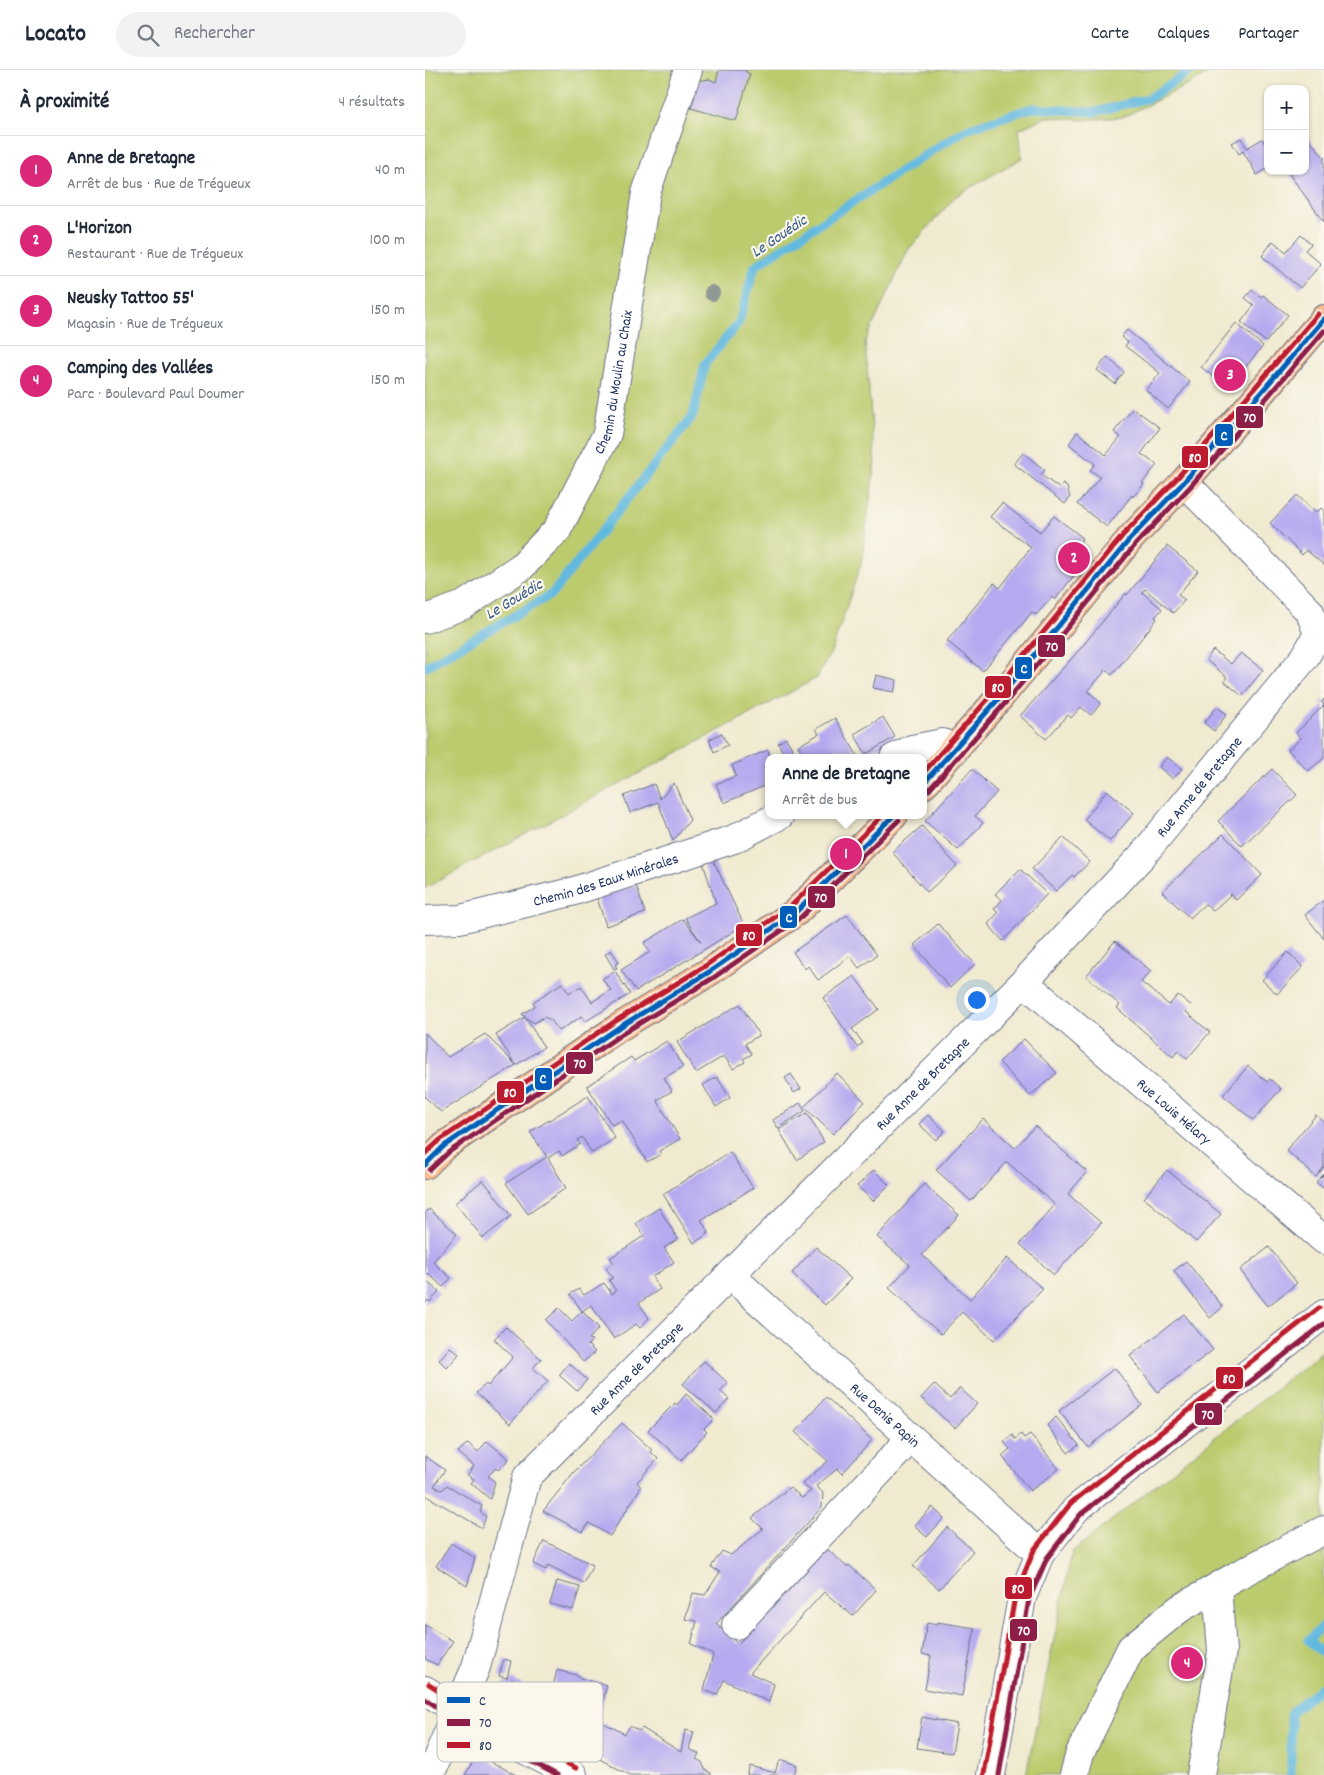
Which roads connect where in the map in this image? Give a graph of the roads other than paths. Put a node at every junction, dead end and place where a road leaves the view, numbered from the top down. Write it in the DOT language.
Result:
graph roads {
  1 [pos="689,70"];
  2 [pos="1324,319"];
  3 [pos="1184,482"];
  4 [pos="425,619"];
  5 [pos="954,751"];
  6 [pos="903,754"];
  7 [pos="927,781"];
  8 [pos="772,819"];
  9 [pos="890,819"];
  10 [pos="425,920"];
  11 [pos="1024,982"];
  12 [pos="425,1165"];
  13 [pos="1324,1240"];
  14 [pos="730,1275"];
  15 [pos="1324,1314"];
  16 [pos="911,1438"];
  17 [pos="1324,1530"];
  18 [pos="1040,1554"];
  19 [pos="1217,1587"];
  20 [pos="737,1625"];
  21 [pos="470,1682"];
  22 [pos="425,1690"];
  23 [pos="437,1698"];
  24 [pos="437,1759"];
  25 [pos="549,1762"];
  26 [pos="430,1775"];
  27 [pos="573,1775"];
  28 [pos="991,1775"];
  29 [pos="1074,1775"];
  30 [pos="1201,1775"];
  1 -- 4 [label="street, Chemin du Moulin au Chaix"];
  2 -- 3 [label="main road"];
  3 -- 5 [label="main road"];
  3 -- 11 [label="street, Rue Anne de Bretagne"];
  5 -- 6 [label="street"];
  5 -- 7 [label="main road"];
  8 -- 10 [label="street, Chemin des Eaux Minérales"];
  9 -- 12 [label="main road"];
  11 -- 13 [label="street, Rue Louis Hélary"];
  11 -- 14 [label="street, Rue Anne de Bretagne"];
  14 -- 16 [label="street, Rue Denis Papin"];
  14 -- 21 [label="street, Rue Anne de Bretagne"];
  15 -- 18 [label="street"];
  16 -- 18 [label="street, Rue Denis Papin"];
  16 -- 20 [label="street"];
  17 -- 19 [label="street"];
  18 -- 28 [label="street"];
  19 -- 29 [label="street"];
  19 -- 30 [label="street"];
  22 -- 23 [label="street"];
  24 -- 26 [label="street, Rue Anne de Bretagne"];
  25 -- 27 [label="street"];
}
